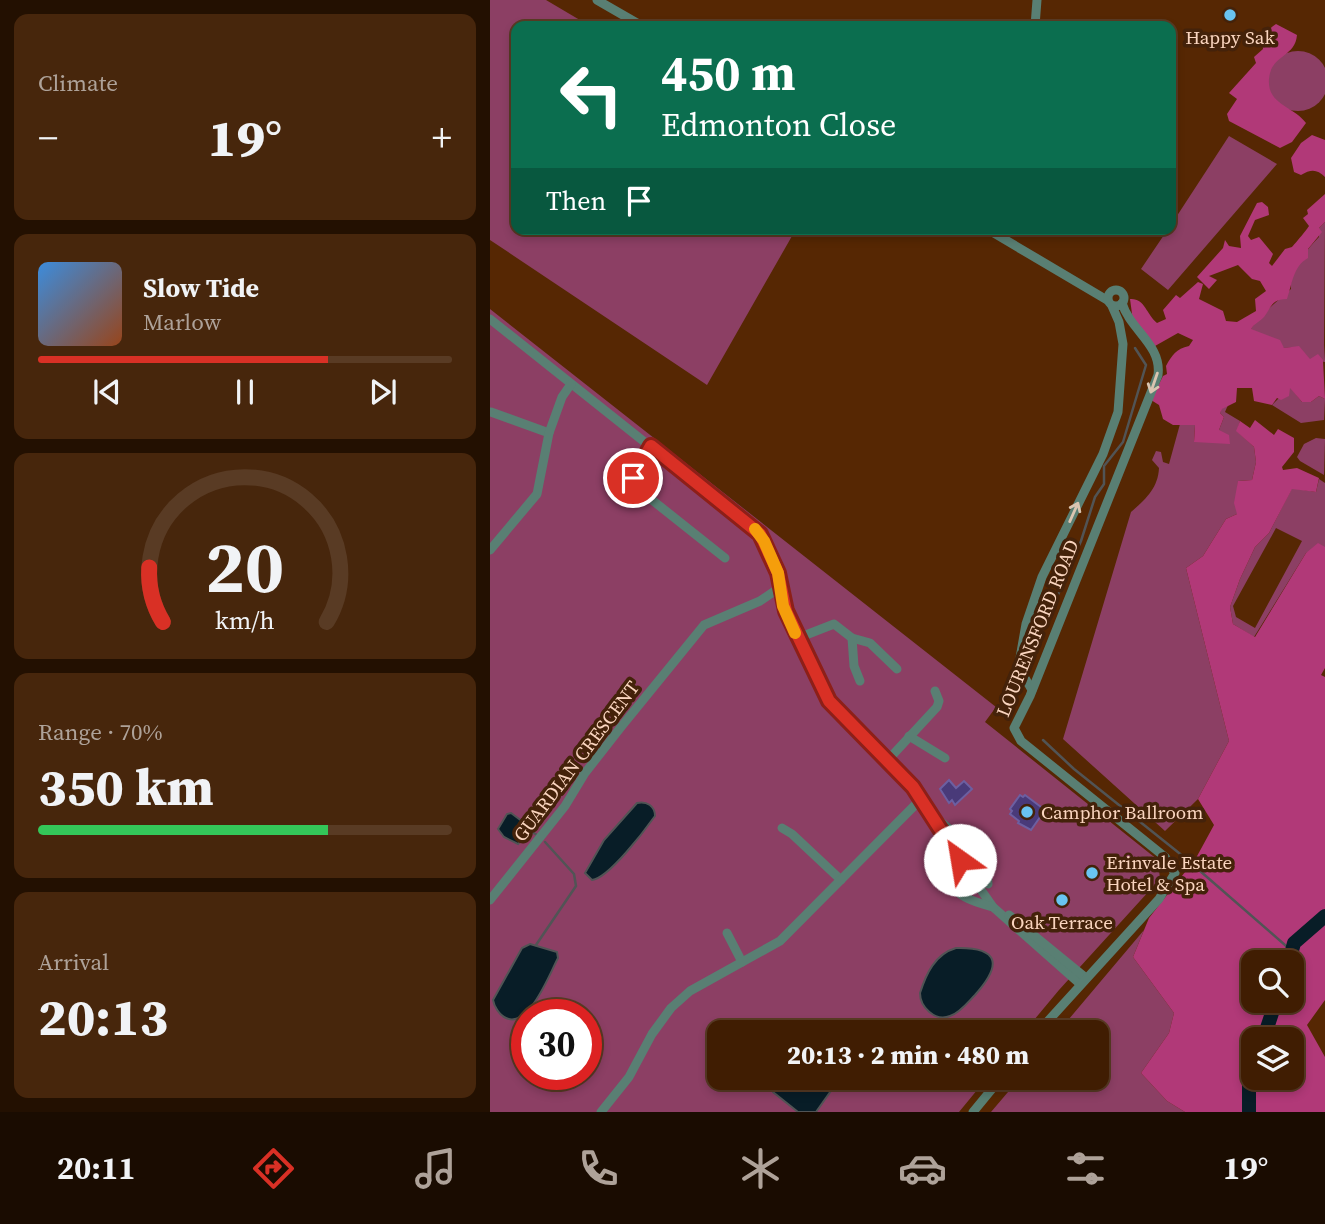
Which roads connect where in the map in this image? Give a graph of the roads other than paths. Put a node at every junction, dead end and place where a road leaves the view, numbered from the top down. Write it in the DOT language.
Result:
graph roads {
  1 [pos="597,0"];
  2 [pos="1037,0"];
  3 [pos="633,21"];
  4 [pos="1035,21"];
  5 [pos="997,235"];
  6 [pos="1110,303"];
  7 [pos="1122,303"];
  8 [pos="490,319"];
  9 [pos="571,384"];
  10 [pos="491,412"];
  11 [pos="548,433"];
  12 [pos="651,446"];
  13 [pos="490,550"];
  14 [pos="725,558"];
  15 [pos="782,586"];
  16 [pos="760,601"];
  17 [pos="783,606"];
  18 [pos="797,638"];
  19 [pos="852,638"];
  20 [pos="897,669"];
  21 [pos="860,681"];
  22 [pos="1032,690"];
  23 [pos="935,691"];
  24 [pos="909,736"];
  25 [pos="945,758"];
  26 [pos="887,761"];
  27 [pos="922,798"];
  28 [pos="933,816"];
  29 [pos="782,828"];
  30 [pos="944,834"];
  31 [pos="956,853"];
  32 [pos="841,880"];
  33 [pos="988,884"];
  34 [pos="490,900"];
  35 [pos="993,906"];
  36 [pos="727,933"];
  37 [pos="742,962"];
  38 [pos="1083,981"];
  39 [pos="1049,1020"];
  40 [pos="990,1090"];
  41 [pos="601,1112"];
  42 [pos="973,1112"];
  1 -- 3 [label="street"];
  2 -- 4 [label="street"];
  5 -- 6 [label="street"];
  6 -- 7 [label="street"];
  6 -- 7 [label="street"];
  22 -- 6 [label="street, one-way"];
  7 -- 22 [label="street, LOURENSFORD ROAD, one-way"];
  8 -- 9 [label="street"];
  9 -- 11 [label="street"];
  9 -- 12 [label="street"];
  10 -- 11 [label="street"];
  11 -- 13 [label="street"];
  12 -- 14 [label="street"];
  12 -- 15 [label="street"];
  15 -- 16 [label="street, GUARDIAN CRESCENT"];
  15 -- 17 [label="street"];
  16 -- 17 [label="street"];
  16 -- 34 [label="street, GUARDIAN CRESCENT"];
  17 -- 18 [label="street"];
  18 -- 19 [label="street"];
  18 -- 26 [label="street"];
  19 -- 20 [label="street"];
  19 -- 21 [label="street"];
  22 -- 38 [label="street, LOURENSFORD ROAD"];
  23 -- 24 [label="street"];
  24 -- 25 [label="street"];
  24 -- 26 [label="street"];
  26 -- 27 [label="street"];
  27 -- 28 [label="street"];
  27 -- 32 [label="street"];
  28 -- 30 [label="street"];
  28 -- 33 [label="street"];
  29 -- 32 [label="street"];
  30 -- 31 [label="street"];
  30 -- 33 [label="street"];
  31 -- 35 [label="street"];
  31 -- 35 [label="street"];
  32 -- 37 [label="street"];
  33 -- 35 [label="street"];
  35 -- 38 [label="street"];
  36 -- 37 [label="street"];
  37 -- 41 [label="street"];
  38 -- 39 [label="street, LOURENSFORD ROAD"];
  40 -- 42 [label="street"];
}
